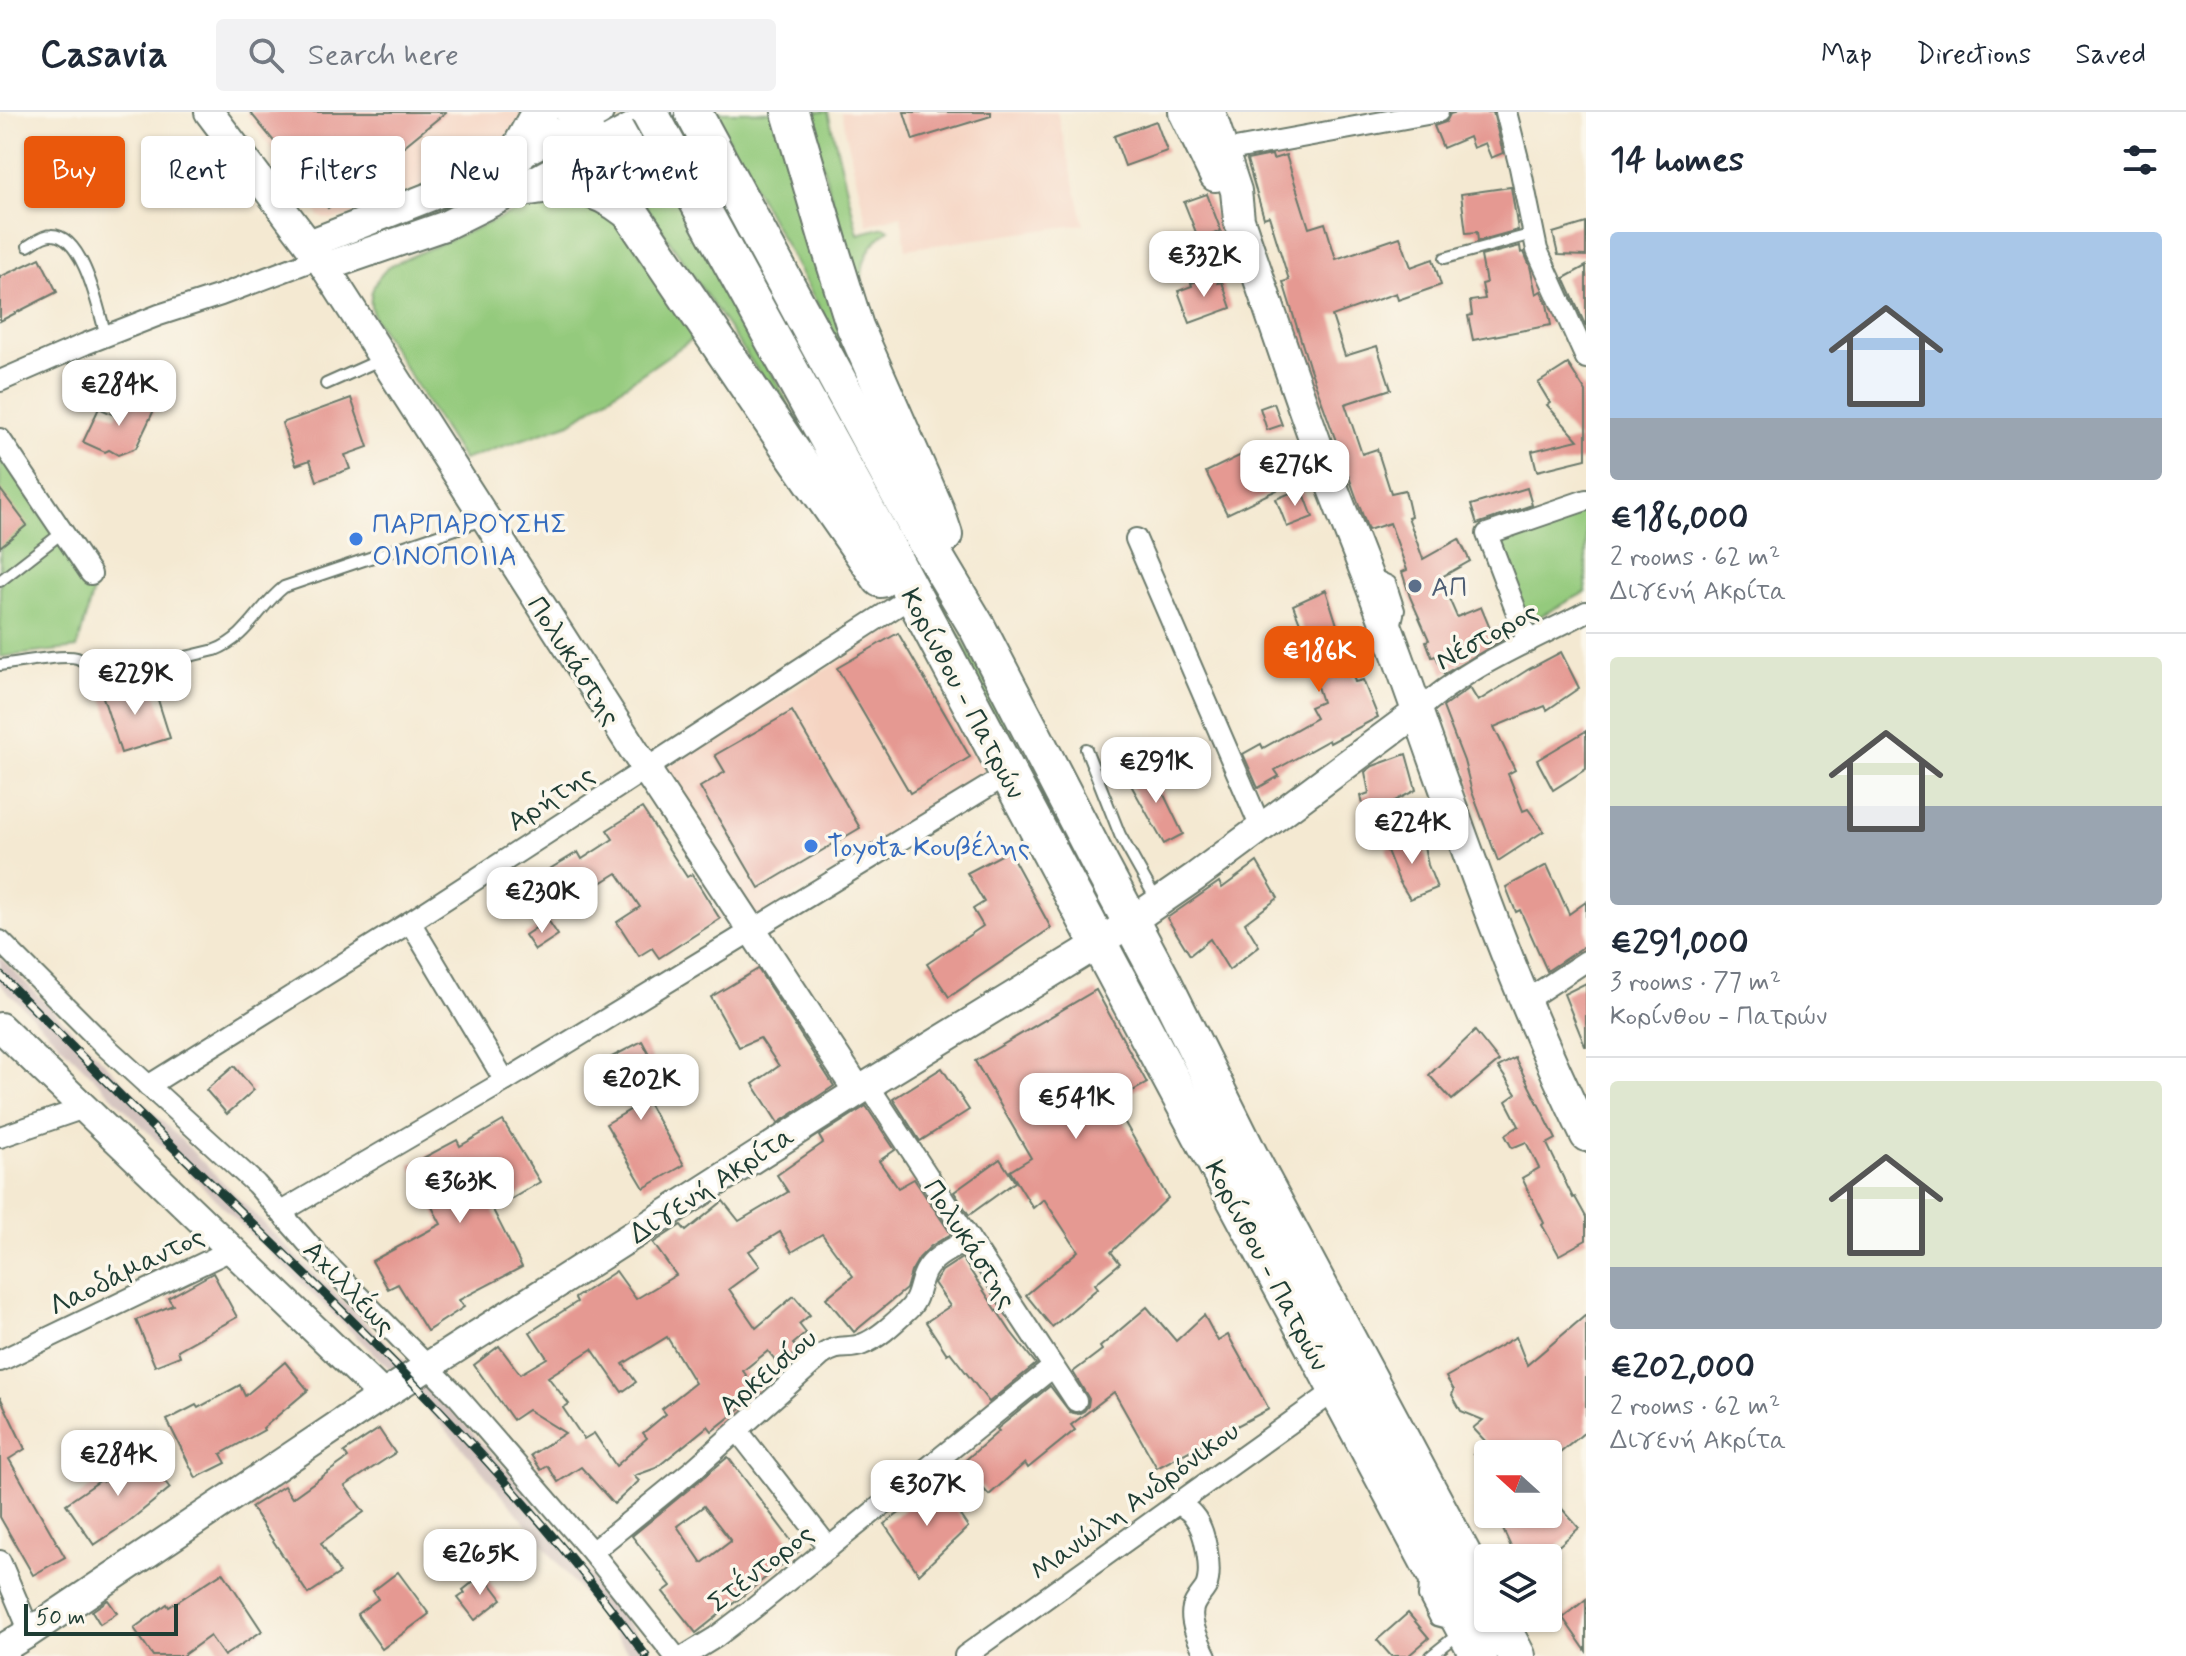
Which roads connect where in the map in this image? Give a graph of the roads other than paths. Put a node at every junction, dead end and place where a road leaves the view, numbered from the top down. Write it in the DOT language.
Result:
graph roads {
  1 [pos="209,112"];
  2 [pos="540,112"];
  3 [pos="649,112"];
  4 [pos="660,112"];
  5 [pos="693,112"];
  6 [pos="1438,112"];
  7 [pos="1506,112"];
  8 [pos="1205,113"];
  9 [pos="1389,117"];
  10 [pos="795,119"];
  11 [pos="586,123"];
  12 [pos="527,146"];
  13 [pos="1224,151"];
  14 [pos="527,166"];
  15 [pos="527,176"];
  16 [pos="421,201"];
  17 [pos="469,208"];
  18 [pos="630,212"];
  19 [pos="1239,220"];
  20 [pos="1533,234"];
  21 [pos="28,246"];
  22 [pos="376,250"];
  23 [pos="318,257"];
  24 [pos="1445,258"];
  25 [pos="350,306"];
  26 [pos="106,336"];
  27 [pos="383,358"];
  28 [pos="1586,358"];
  29 [pos="0,381"];
  30 [pos="326,384"];
  31 [pos="0,439"];
  32 [pos="1586,500"];
  33 [pos="485,519"];
  34 [pos="63,532"];
  35 [pos="1136,539"];
  36 [pos="91,574"];
  37 [pos="0,581"];
  38 [pos="900,604"];
  39 [pos="1586,612"];
  40 [pos="977,627"];
  41 [pos="1528,642"];
  42 [pos="948,660"];
  43 [pos="0,665"];
  44 [pos="1417,712"];
  45 [pos="1086,749"];
  46 [pos="646,769"];
  47 [pos="1007,775"];
  48 [pos="1261,828"];
  49 [pos="1145,912"];
  50 [pos="410,922"];
  51 [pos="753,929"];
  52 [pos="0,941"];
  53 [pos="1098,944"];
  54 [pos="1586,961"];
  55 [pos="1525,1001"];
  56 [pos="0,1027"];
  57 [pos="505,1081"];
  58 [pos="148,1086"];
  59 [pos="863,1088"];
  60 [pos="84,1108"];
  61 [pos="1585,1131"];
  62 [pos="0,1137"];
  63 [pos="281,1212"];
  64 [pos="969,1239"];
  65 [pos="233,1249"];
  66 [pos="0,1361"];
  67 [pos="427,1366"];
  68 [pos="1053,1367"];
  69 [pos="1336,1390"];
  70 [pos="383,1395"];
  71 [pos="1076,1401"];
  72 [pos="738,1431"];
  73 [pos="1178,1503"];
  74 [pos="829,1548"];
  75 [pos="592,1552"];
  76 [pos="0,1561"];
  77 [pos="1474,1576"];
  78 [pos="1480,1634"];
  79 [pos="15,1645"];
  80 [pos="675,1656"];
  81 [pos="685,1656"];
  82 [pos="965,1656"];
  83 [pos="1206,1656"];
  84 [pos="1431,1656"];
  85 [pos="1517,1656"];
  1 -- 23 [label="street, Πολυκάστης"];
  2 -- 12 [label="highway"];
  3 -- 42 [label="highway, Κορίνθου - Πατρών, bridge"];
  4 -- 11 [label="street"];
  5 -- 40 [label="highway, Κορίνθου - Πατρών"];
  6 -- 9 [label="street"];
  7 -- 20 [label="street"];
  8 -- 13 [label="main road"];
  8 -- 19 [label="main road"];
  9 -- 13 [label="street"];
  10 -- 40 [label="highway"];
  11 -- 14 [label="street"];
  11 -- 18 [label="highway"];
  13 -- 19 [label="main road"];
  15 -- 18 [label="highway"];
  16 -- 23 [label="street"];
  17 -- 22 [label="street"];
  18 -- 38 [label="highway"];
  19 -- 44 [label="main road"];
  20 -- 24 [label="lane"];
  20 -- 28 [label="street"];
  21 -- 26 [label="lane"];
  22 -- 23 [label="street"];
  22 -- 25 [label="street"];
  23 -- 25 [label="street, Πολυκάστης"];
  23 -- 26 [label="street"];
  25 -- 27 [label="street, Πολυκάστης"];
  26 -- 29 [label="street"];
  27 -- 30 [label="lane"];
  27 -- 33 [label="street, Πολυκάστης"];
  31 -- 34 [label="street"];
  32 -- 41 [label="street"];
  33 -- 43 [label="lane"];
  33 -- 46 [label="street, Πολυκάστης"];
  34 -- 36 [label="street"];
  34 -- 37 [label="lane"];
  35 -- 48 [label="street"];
  38 -- 42 [label="highway"];
  38 -- 46 [label="street, Αρήτης"];
  39 -- 41 [label="street, Νέστορος"];
  40 -- 49 [label="highway, Κορίνθου - Πατρών"];
  41 -- 44 [label="street, Νέστορος"];
  42 -- 47 [label="highway, Κορίνθου - Πατρών"];
  44 -- 48 [label="street, Διγενή Ακρίτα"];
  44 -- 55 [label="main road"];
  45 -- 49 [label="lane"];
  46 -- 50 [label="street, Αρήτης"];
  46 -- 51 [label="street, Πολυκάστης"];
  47 -- 51 [label="street"];
  47 -- 53 [label="highway, Κορίνθου - Πατρών"];
  48 -- 49 [label="street, Διγενή Ακρίτα"];
  49 -- 53 [label="street, Διγενή Ακρίτα"];
  49 -- 77 [label="highway, Κορίνθου - Πατρών"];
  50 -- 57 [label="street"];
  50 -- 58 [label="street, Αρήτης"];
  51 -- 57 [label="street"];
  51 -- 59 [label="street, Πολυκάστης"];
  52 -- 58 [label="street, Αχιλλέως"];
  53 -- 59 [label="street, Διγενή Ακρίτα"];
  53 -- 69 [label="highway, Κορίνθου - Πατρών"];
  54 -- 55 [label="street"];
  55 -- 61 [label="main road"];
  56 -- 60 [label="street, Αχιλλέως"];
  57 -- 63 [label="street"];
  58 -- 63 [label="street, Αχιλλέως"];
  59 -- 64 [label="street, Πολυκάστης"];
  59 -- 67 [label="street, Διγενή Ακρίτα"];
  60 -- 62 [label="street"];
  60 -- 65 [label="street, Αχιλλέως"];
  63 -- 67 [label="street, Αχιλλέως"];
  64 -- 68 [label="street, Πολυκάστης"];
  64 -- 72 [label="street, Αρκεισίου"];
  65 -- 66 [label="street, Λαοδάμαντος"];
  65 -- 70 [label="street, Αχιλλέως"];
  67 -- 70 [label="street, Διγενή Ακρίτα"];
  67 -- 75 [label="street, Αχιλλέως"];
  68 -- 71 [label="street, Πολυκάστης"];
  68 -- 74 [label="street, Στέντορος"];
  69 -- 73 [label="street, Μανώλη Ανδρόνικου"];
  69 -- 78 [label="highway, Κορίνθου - Πατρών"];
  70 -- 79 [label="street, Διγενή Ακρίτα"];
  72 -- 74 [label="street"];
  72 -- 75 [label="street, Αρκεισίου"];
  73 -- 82 [label="street, Μανώλη Ανδρόνικου"];
  73 -- 83 [label="street"];
  74 -- 81 [label="street, Στέντορος"];
  75 -- 80 [label="street, Αχιλλέως"];
  76 -- 79 [label="street"];
  78 -- 84 [label="lane"];
  78 -- 85 [label="highway, Κορίνθου - Πατρών"];
}
